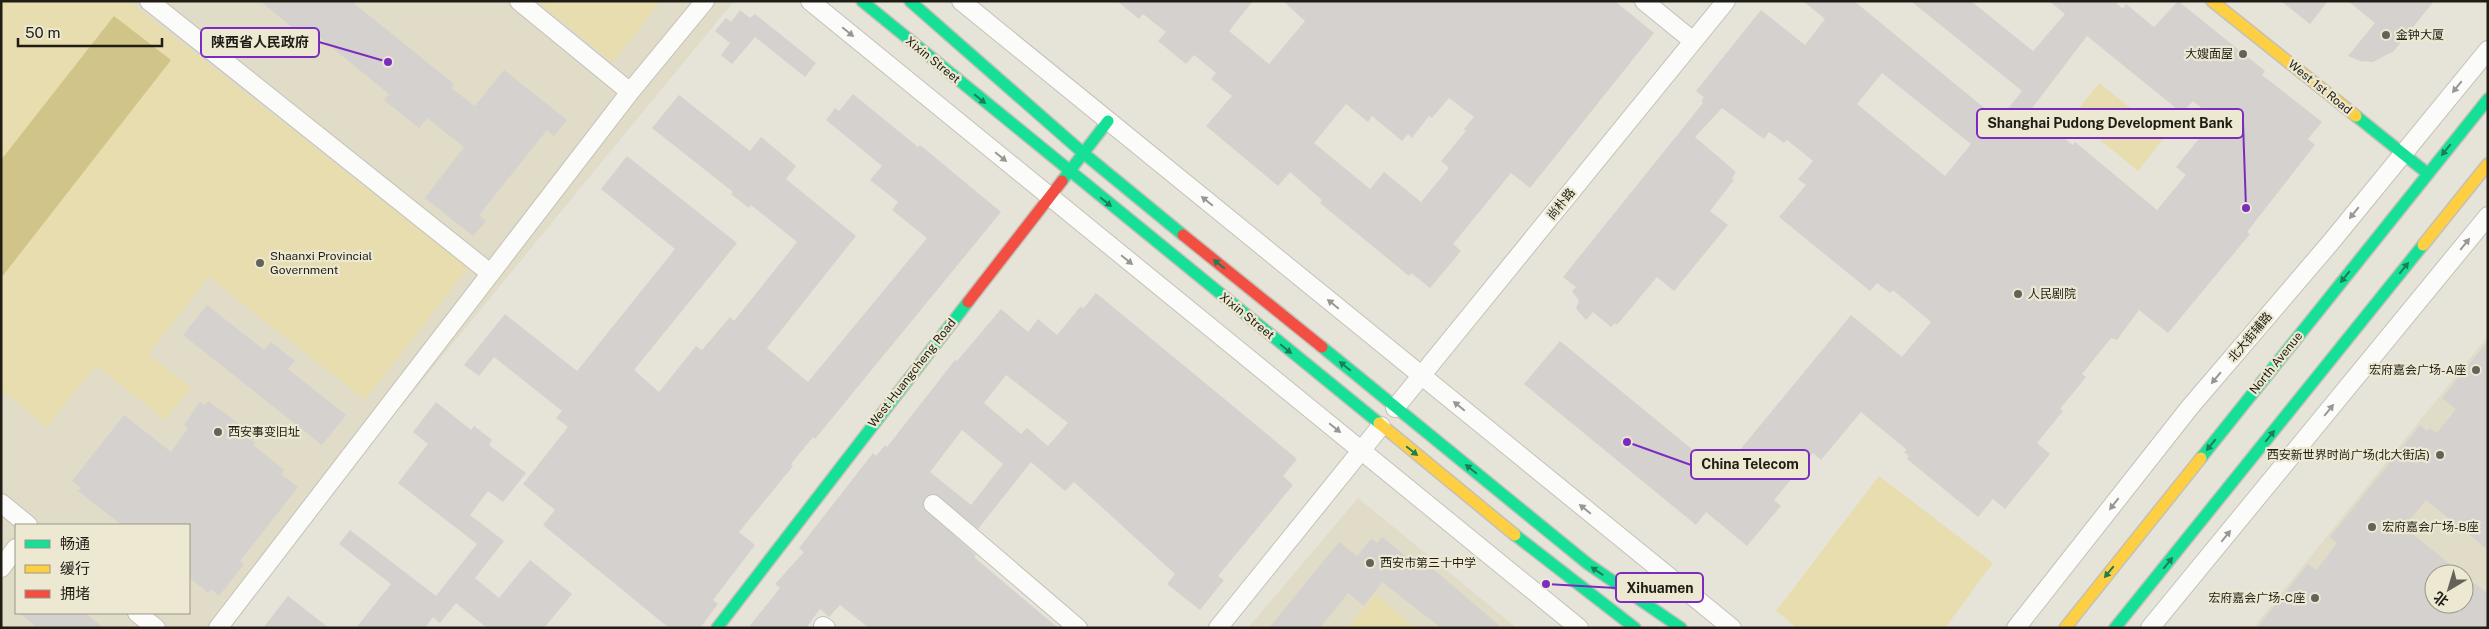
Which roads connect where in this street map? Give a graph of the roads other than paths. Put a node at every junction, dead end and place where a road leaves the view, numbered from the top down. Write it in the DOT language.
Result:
graph roads {
  1 [pos="149,1"];
  2 [pos="519,1"];
  3 [pos="705,1"];
  4 [pos="810,1"];
  5 [pos="862,1"];
  6 [pos="910,1"];
  7 [pos="961,1"];
  8 [pos="1644,1"];
  9 [pos="1726,1"];
  10 [pos="2212,1"];
  11 [pos="1693,41"];
  12 [pos="2488,50"];
  13 [pos="630,92"];
  14 [pos="2488,99"];
  15 [pos="1108,120"];
  16 [pos="1082,152"];
  17 [pos="2403,154"];
  18 [pos="2488,164"];
  19 [pos="1068,171"];
  20 [pos="2428,174"];
  21 [pos="1048,196"];
  22 [pos="2488,216"];
  23 [pos="490,273"];
  24 [pos="1421,376"];
  25 [pos="1395,408"];
  26 [pos="1381,426"];
  27 [pos="1362,449"];
  28 [pos="1,503"];
  29 [pos="933,504"];
  30 [pos="27,524"];
  31 [pos="15,549"];
  32 [pos="1,568"];
  33 [pos="139,614"];
  34 [pos="156,628"];
  35 [pos="218,628"];
  36 [pos="717,628"];
  37 [pos="1078,628"];
  38 [pos="1218,628"];
  39 [pos="1579,628"];
  40 [pos="1635,628"];
  41 [pos="1681,628"];
  42 [pos="1732,628"];
  43 [pos="2016,628"];
  44 [pos="2065,628"];
  45 [pos="2115,628"];
  46 [pos="2150,628"];
  1 -- 23 [label="street"];
  2 -- 13 [label="street"];
  3 -- 13 [label="street"];
  4 -- 21 [label="street, one-way"];
  5 -- 19 [label="main road, Xixin Street, one-way"];
  6 -- 16 [label="main road, Xixin Street"];
  7 -- 15 [label="street"];
  8 -- 11 [label="street"];
  9 -- 11 [label="street, 尚朴路"];
  10 -- 17 [label="main road, West 1st Road"];
  11 -- 24 [label="street, 尚朴路"];
  12 -- 17 [label="street, 北大街辅路, one-way"];
  13 -- 23 [label="street"];
  14 -- 20 [label="main road, North Avenue, one-way"];
  15 -- 16 [label="main road, West Huangcheng Road"];
  24 -- 15 [label="street, one-way"];
  16 -- 19 [label="main road, West Huangcheng Road"];
  25 -- 16 [label="main road, Xixin Street, one-way"];
  17 -- 20 [label="main road, West 1st Road"];
  17 -- 43 [label="street, 北大街辅路, one-way"];
  45 -- 18 [label="main road, one-way"];
  19 -- 21 [label="main road, West Huangcheng Road"];
  19 -- 26 [label="main road, Xixin Street, one-way"];
  20 -- 44 [label="main road, North Avenue, one-way"];
  21 -- 27 [label="street, one-way"];
  21 -- 36 [label="main road, West Huangcheng Road"];
  46 -- 22 [label="street, one-way"];
  23 -- 35 [label="street"];
  24 -- 25 [label="street, 尚朴路"];
  42 -- 24 [label="street, one-way"];
  41 -- 25 [label="main road, Xixin Street, one-way"];
  26 -- 27 [label="street"];
  26 -- 40 [label="main road, Xixin Street, one-way"];
  27 -- 38 [label="street"];
  27 -- 39 [label="street"];
  28 -- 30 [label="street"];
  29 -- 37 [label="street"];
  31 -- 32 [label="street"];
  33 -- 34 [label="street"];
}
